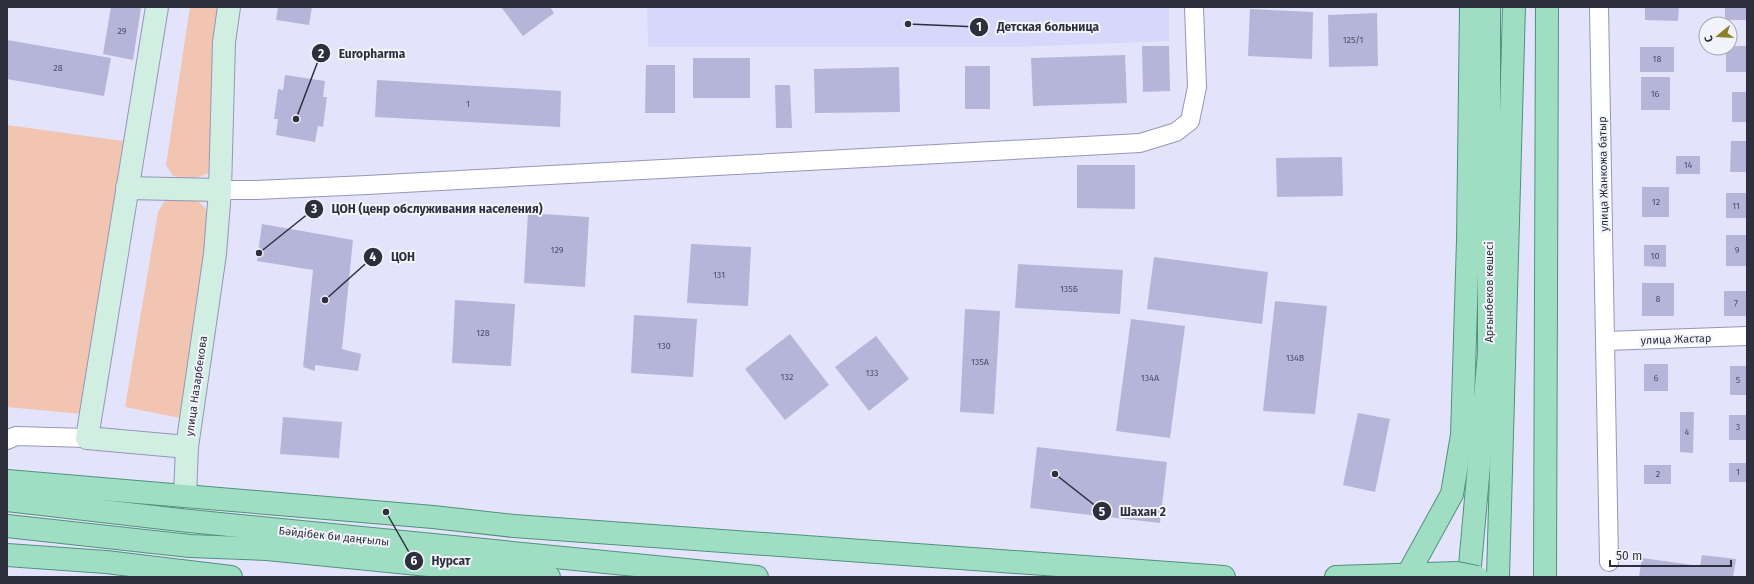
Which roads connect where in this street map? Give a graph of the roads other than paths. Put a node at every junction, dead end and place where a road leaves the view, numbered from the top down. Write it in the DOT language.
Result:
graph roads {
  1 [pos="157,7"];
  2 [pos="229,7"];
  3 [pos="1194,7"];
  4 [pos="1471,7"];
  5 [pos="1489,7"];
  6 [pos="1514,7"];
  7 [pos="1547,7"];
  8 [pos="1599,7"];
  9 [pos="127,188"];
  10 [pos="220,190"];
  11 [pos="1747,336"];
  12 [pos="1606,341"];
  13 [pos="87,438"];
  14 [pos="7,440"];
  15 [pos="187,447"];
  16 [pos="7,481"];
  17 [pos="185,496"];
  18 [pos="7,500"];
  19 [pos="7,526"];
  20 [pos="7,555"];
  21 [pos="1609,562"];
  22 [pos="1408,574"];
  23 [pos="1467,576"];
  24 [pos="231,577"];
  25 [pos="548,577"];
  26 [pos="757,577"];
  27 [pos="1224,577"];
  28 [pos="1336,577"];
  29 [pos="1498,577"];
  30 [pos="1545,577"];
  1 -- 9 [label="street"];
  2 -- 10 [label="street, улица Назарбекова"];
  3 -- 10 [label="street"];
  4 -- 22 [label="main road"];
  5 -- 23 [label="main road, Арғынбеков көшесі"];
  6 -- 29 [label="main road, Арғынбеков көшесі"];
  7 -- 30 [label="main road"];
  8 -- 12 [label="street, улица Жанкожа батыр"];
  9 -- 10 [label="street"];
  9 -- 13 [label="street"];
  10 -- 15 [label="street, улица Назарбекова"];
  11 -- 12 [label="street, улица Жастар"];
  12 -- 21 [label="street, улица Жанкожа батыр"];
  13 -- 14 [label="street"];
  13 -- 15 [label="street, улица Назарбекова"];
  15 -- 17 [label="street"];
  16 -- 17 [label="main road"];
  17 -- 27 [label="main road"];
  18 -- 26 [label="main road, Бәйдібек би даңғылы"];
  19 -- 25 [label="main road, Бәйдібек би даңғылы"];
  20 -- 24 [label="main road"];
  22 -- 23 [label="main road"];
  22 -- 28 [label="main road"];
}
